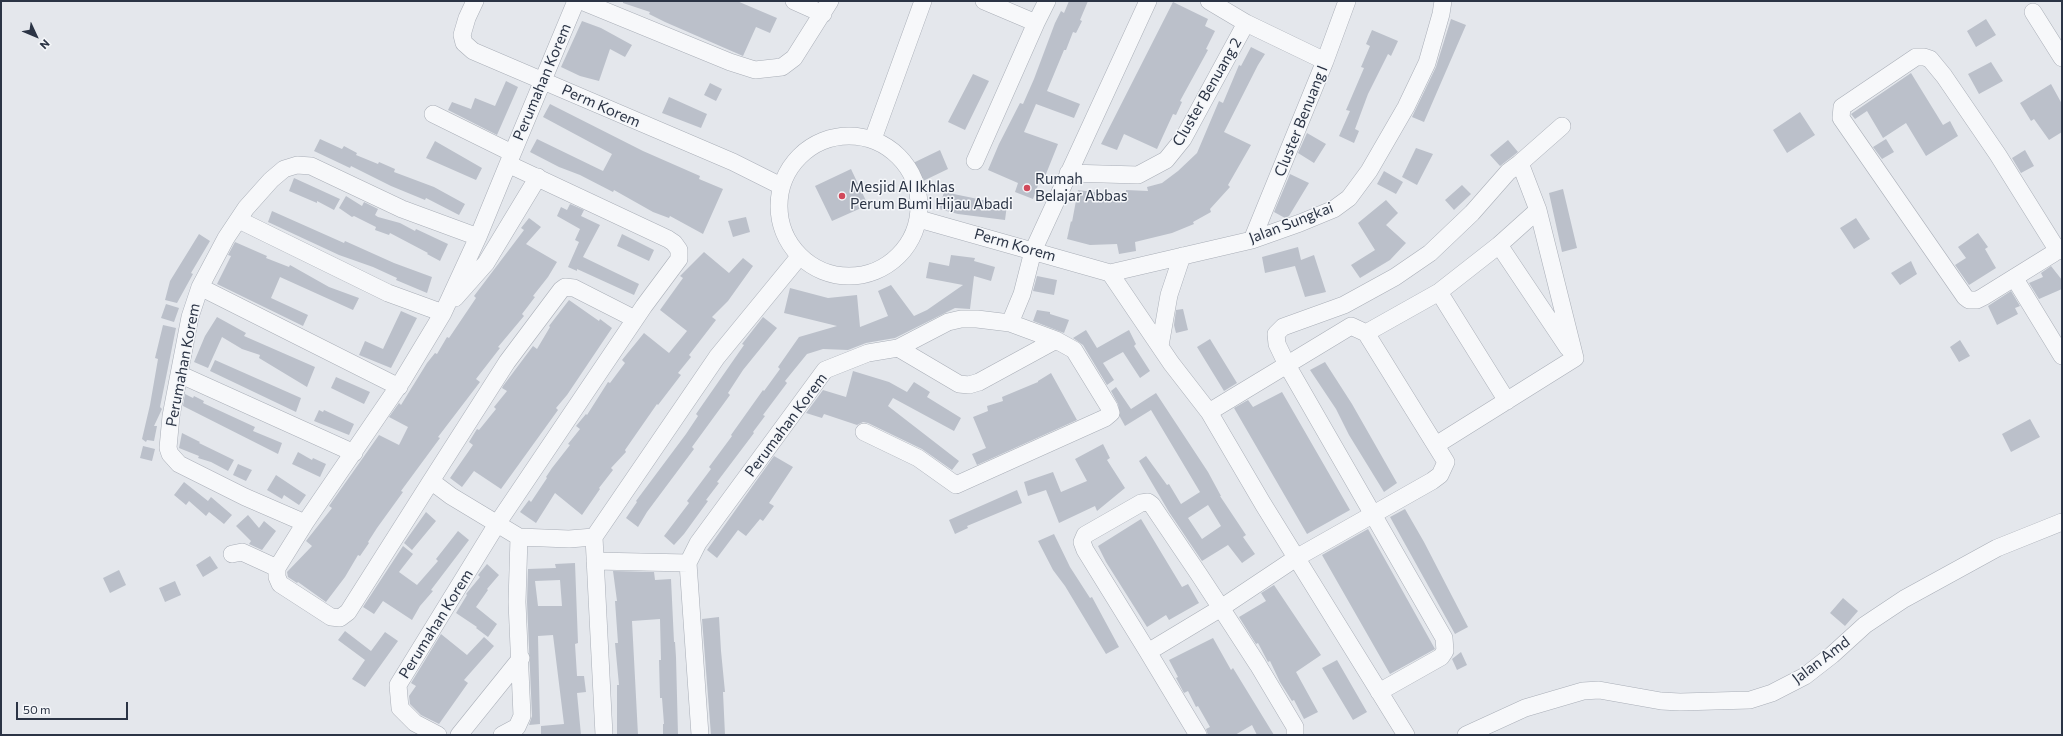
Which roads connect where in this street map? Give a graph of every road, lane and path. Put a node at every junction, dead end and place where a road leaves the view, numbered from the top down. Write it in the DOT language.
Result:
graph roads {
  1 [pos="476,1"];
  2 [pos="576,1"];
  3 [pos="581,1"];
  4 [pos="794,1"];
  5 [pos="923,1"];
  6 [pos="984,1"];
  7 [pos="1047,1"];
  8 [pos="1148,1"];
  9 [pos="1209,1"];
  10 [pos="1347,1"];
  11 [pos="1443,1"];
  12 [pos="826,8"];
  13 [pos="2033,12"];
  14 [pos="1036,23"];
  15 [pos="1246,23"];
  16 [pos="2062,58"];
  17 [pos="1325,61"];
  18 [pos="543,80"];
  19 [pos="433,114"];
  20 [pos="1562,126"];
  21 [pos="873,139"];
  22 [pos="510,158"];
  23 [pos="975,161"];
  24 [pos="1520,163"];
  25 [pos="1068,173"];
  26 [pos="538,177"];
  27 [pos="781,186"];
  28 [pos="1538,210"];
  29 [pos="919,219"];
  30 [pos="239,220"];
  31 [pos="478,237"];
  32 [pos="1252,240"];
  33 [pos="1499,246"];
  34 [pos="2060,250"];
  35 [pos="1033,251"];
  36 [pos="1182,256"];
  37 [pos="799,257"];
  38 [pos="1110,273"];
  39 [pos="2015,279"];
  40 [pos="200,287"];
  41 [pos="1438,292"];
  42 [pos="445,310"];
  43 [pos="635,319"];
  44 [pos="1010,323"];
  45 [pos="1366,333"];
  46 [pos="1056,340"];
  47 [pos="1160,346"];
  48 [pos="898,348"];
  49 [pos="2062,356"];
  50 [pos="1575,358"];
  51 [pos="1287,365"];
  52 [pos="179,374"];
  53 [pos="399,387"];
  54 [pos="1507,401"];
  55 [pos="1209,412"];
  56 [pos="864,432"];
  57 [pos="1436,445"];
  58 [pos="354,453"];
  59 [pos="431,481"];
  60 [pos="1373,513"];
  61 [pos="305,522"];
  62 [pos="2062,522"];
  63 [pos="497,524"];
  64 [pos="519,537"];
  65 [pos="594,537"];
  66 [pos="232,554"];
  67 [pos="1296,558"];
  68 [pos="595,561"];
  69 [pos="688,562"];
  70 [pos="277,568"];
  71 [pos="1221,608"];
  72 [pos="1148,652"];
  73 [pos="521,658"];
  74 [pos="1380,692"];
  75 [pos="415,729"];
  76 [pos="1296,734"];
  77 [pos="438,735"];
  78 [pos="459,735"];
  79 [pos="502,735"];
  80 [pos="604,735"];
  81 [pos="700,735"];
  82 [pos="1198,735"];
  83 [pos="1406,735"];
  84 [pos="1466,735"];
  1 -- 18 [label="street, Perm Korem"];
  2 -- 18 [label="street, Perumahan Korem"];
  3 -- 12 [label="street"];
  4 -- 12 [label="street"];
  5 -- 21 [label="street"];
  6 -- 14 [label="street"];
  7 -- 14 [label="street"];
  8 -- 25 [label="street"];
  9 -- 15 [label="street, Cluster Benuang 2"];
  10 -- 17 [label="street, Cluster Benuang I"];
  11 -- 32 [label="street, Jalan Sungkai"];
  13 -- 16 [label="street"];
  14 -- 23 [label="street"];
  15 -- 17 [label="street"];
  15 -- 25 [label="street, Cluster Benuang 2"];
  17 -- 32 [label="street, Cluster Benuang I"];
  18 -- 22 [label="street, Perumahan Korem"];
  18 -- 27 [label="street, Perm Korem"];
  19 -- 22 [label="street"];
  20 -- 24 [label="street"];
  21 -- 27 [label="street"];
  21 -- 29 [label="street"];
  22 -- 26 [label="street, Perumahan Korem"];
  22 -- 31 [label="street, Perumahan Korem"];
  24 -- 28 [label="street"];
  24 -- 51 [label="street"];
  25 -- 35 [label="street"];
  26 -- 42 [label="street"];
  26 -- 43 [label="street, Perumahan Korem"];
  27 -- 37 [label="street"];
  28 -- 33 [label="street"];
  28 -- 50 [label="street"];
  29 -- 35 [label="street, Perm Korem"];
  29 -- 37 [label="street"];
  30 -- 31 [label="street, Perumahan Korem"];
  30 -- 40 [label="street, Perumahan Korem"];
  30 -- 42 [label="street"];
  31 -- 42 [label="street, Perumahan Korem"];
  32 -- 36 [label="street, Jalan Sungkai"];
  33 -- 41 [label="street"];
  33 -- 50 [label="street"];
  34 -- 39 [label="street"];
  34 -- 39 [label="street"];
  35 -- 38 [label="street, Perm Korem"];
  35 -- 44 [label="street"];
  36 -- 38 [label="street, Jalan Sungkai"];
  36 -- 47 [label="street"];
  37 -- 65 [label="street"];
  38 -- 47 [label="street"];
  39 -- 49 [label="street"];
  40 -- 52 [label="street, Perumahan Korem"];
  40 -- 53 [label="street"];
  41 -- 45 [label="street"];
  41 -- 54 [label="street"];
  42 -- 53 [label="street, Perumahan Korem"];
  43 -- 59 [label="street"];
  43 -- 63 [label="street, Perumahan Korem"];
  44 -- 46 [label="street, Perumahan Korem"];
  44 -- 48 [label="street, Perumahan Korem"];
  45 -- 51 [label="street"];
  45 -- 57 [label="street"];
  46 -- 48 [label="street"];
  46 -- 56 [label="street, Perumahan Korem"];
  47 -- 55 [label="street"];
  48 -- 69 [label="street, Perumahan Korem"];
  50 -- 54 [label="street"];
  51 -- 55 [label="street"];
  51 -- 60 [label="street"];
  52 -- 58 [label="street"];
  52 -- 61 [label="street, Perumahan Korem"];
  53 -- 58 [label="street, Perumahan Korem"];
  54 -- 57 [label="street"];
  55 -- 67 [label="street"];
  57 -- 60 [label="street"];
  58 -- 61 [label="street, Perumahan Korem"];
  59 -- 63 [label="street"];
  59 -- 70 [label="street"];
  60 -- 67 [label="street"];
  60 -- 74 [label="street"];
  61 -- 70 [label="street, Perumahan Korem"];
  62 -- 84 [label="street, Jalan Amd"];
  63 -- 64 [label="street"];
  63 -- 75 [label="street, Perumahan Korem"];
  64 -- 65 [label="street"];
  64 -- 73 [label="street"];
  65 -- 68 [label="street"];
  66 -- 70 [label="street"];
  67 -- 71 [label="street"];
  67 -- 74 [label="street"];
  68 -- 69 [label="street"];
  68 -- 80 [label="street"];
  69 -- 81 [label="street"];
  71 -- 72 [label="street"];
  71 -- 72 [label="street"];
  71 -- 76 [label="street"];
  72 -- 82 [label="street"];
  73 -- 78 [label="street"];
  73 -- 79 [label="street"];
  74 -- 83 [label="street"];
  75 -- 77 [label="street, Perumahan Korem"];
}
